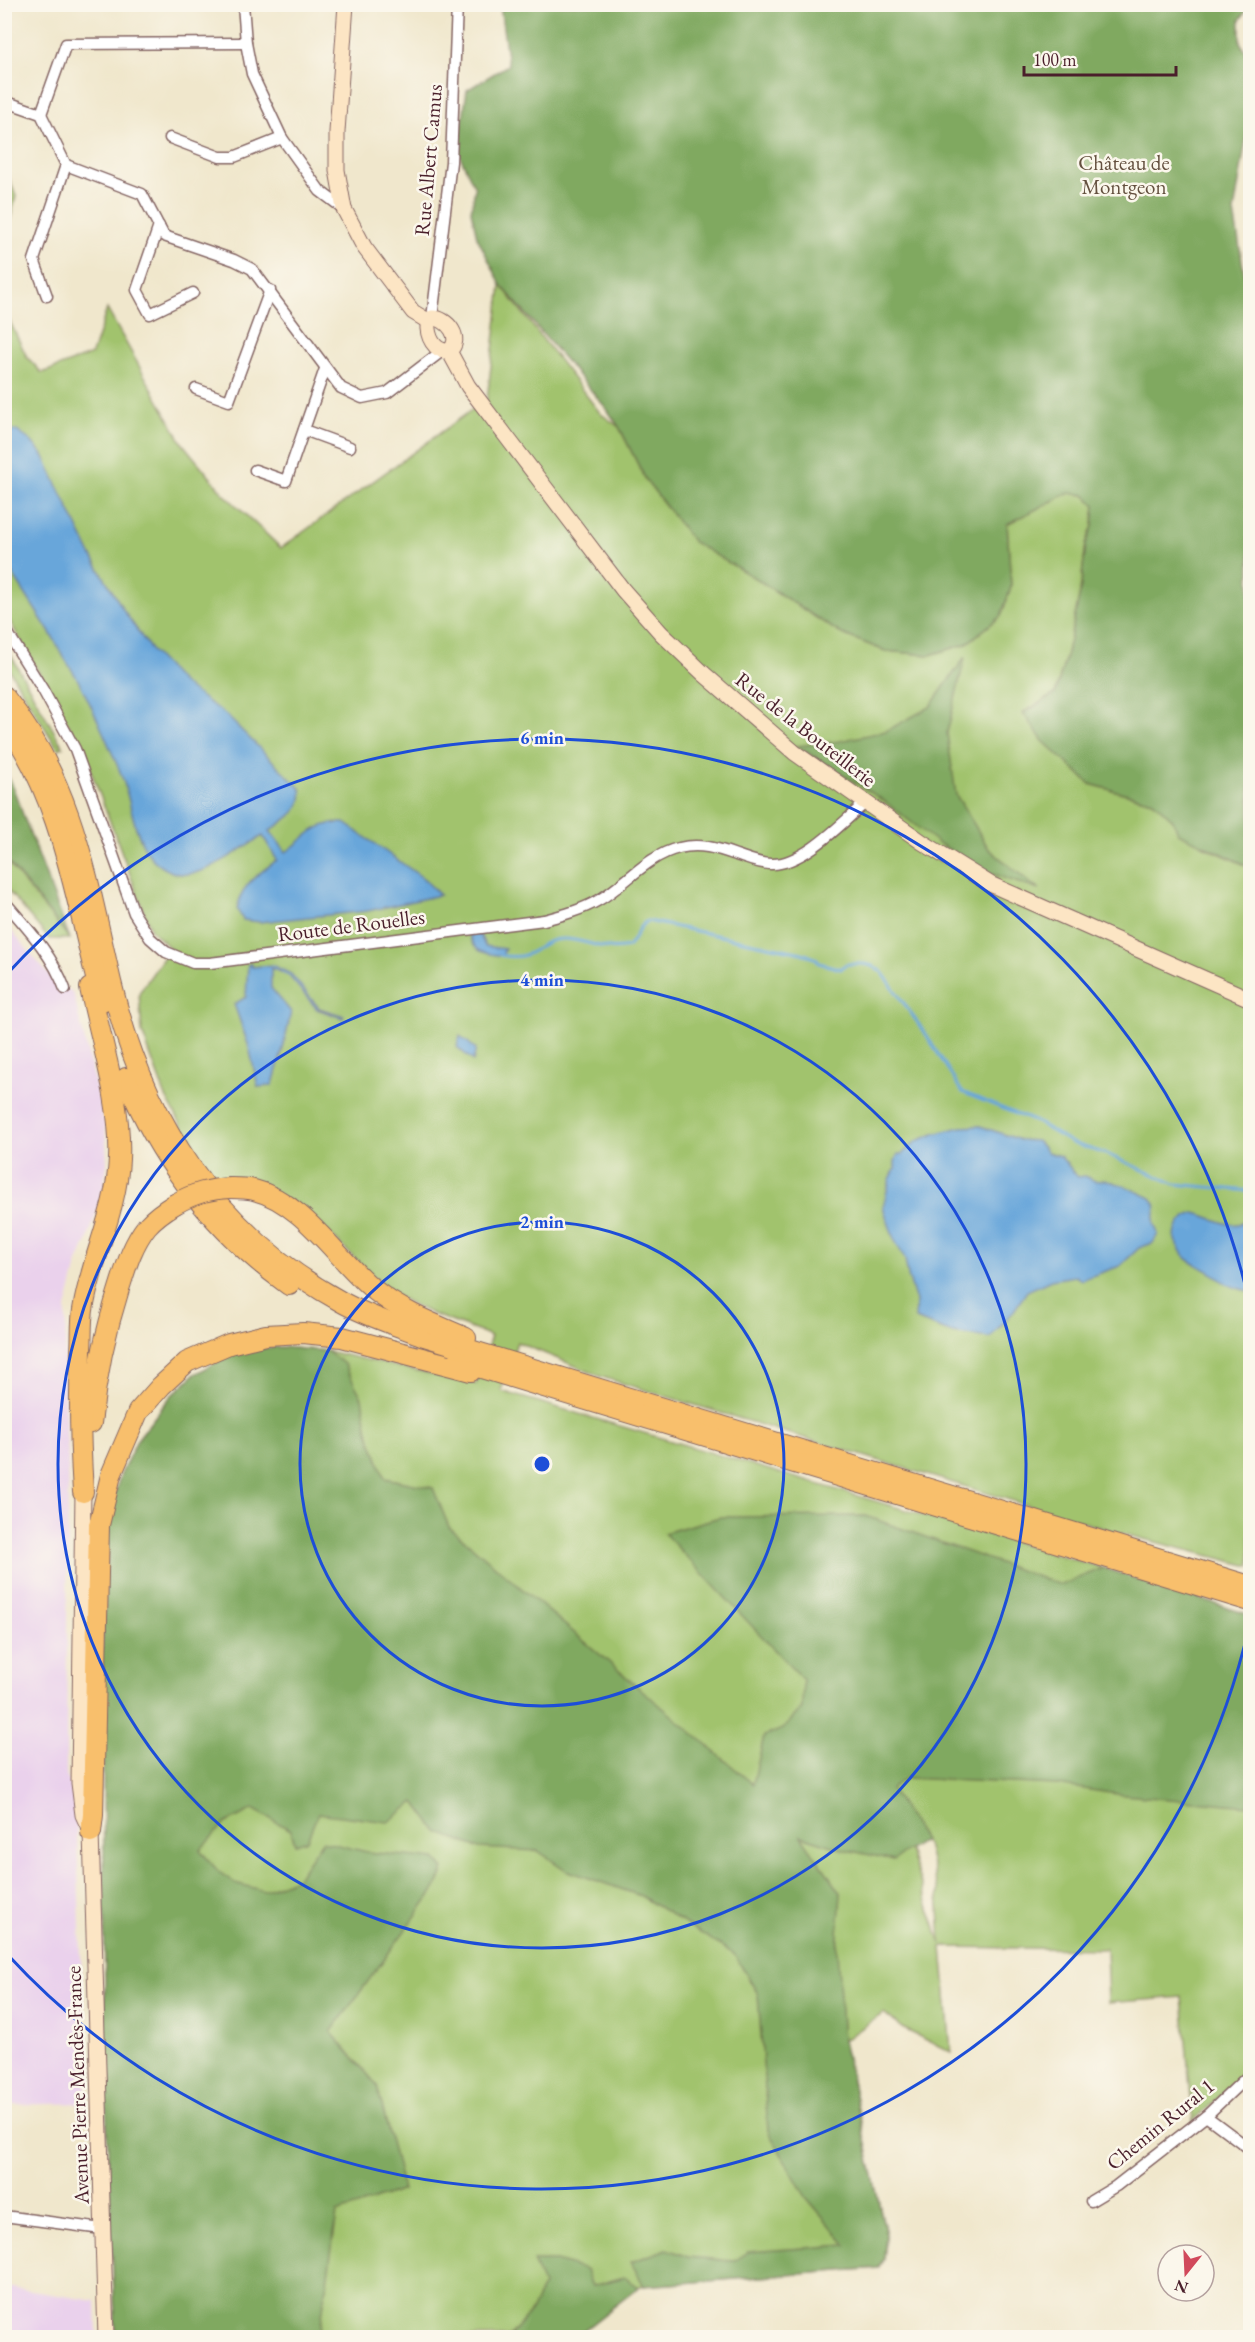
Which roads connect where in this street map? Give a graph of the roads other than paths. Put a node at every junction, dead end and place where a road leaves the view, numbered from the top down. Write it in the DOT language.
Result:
graph roads {
  1 [pos="243,4"];
  2 [pos="346,4"];
  3 [pos="457,4"];
  4 [pos="246,43"];
  5 [pos="4,100"];
  6 [pos="41,114"];
  7 [pos="171,138"];
  8 [pos="282,138"];
  9 [pos="66,165"];
  10 [pos="344,209"];
  11 [pos="159,226"];
  12 [pos="270,290"];
  13 [pos="193,293"];
  14 [pos="47,296"];
  15 [pos="430,320"];
  16 [pos="446,351"];
  17 [pos="325,369"];
  18 [pos="196,389"];
  19 [pos="304,430"];
  20 [pos="350,447"];
  21 [pos="255,470"];
  22 [pos="4,627"];
  23 [pos="4,696"];
  24 [pos="4,719"];
  25 [pos="4,740"];
  26 [pos="865,803"];
  27 [pos="72,876"];
  28 [pos="4,901"];
  29 [pos="65,989"];
  30 [pos="1251,999"];
  31 [pos="557,1385"];
  32 [pos="82,1492"];
  33 [pos="1251,1586"];
  34 [pos="1251,1601"];
  35 [pos="91,1832"];
  36 [pos="1251,2073"];
  37 [pos="1206,2116"];
  38 [pos="1251,2149"];
  39 [pos="1091,2201"];
  40 [pos="4,2216"];
  41 [pos="102,2229"];
  42 [pos="106,2337"];
  1 -- 4 [label="street"];
  2 -- 10 [label="street"];
  3 -- 15 [label="street, Rue Albert Camus"];
  4 -- 6 [label="street"];
  4 -- 8 [label="street"];
  5 -- 6 [label="street"];
  6 -- 9 [label="street"];
  7 -- 8 [label="street"];
  8 -- 10 [label="street"];
  9 -- 11 [label="street"];
  9 -- 14 [label="street"];
  10 -- 15 [label="street"];
  11 -- 12 [label="street"];
  11 -- 13 [label="street"];
  12 -- 17 [label="street"];
  12 -- 18 [label="street"];
  15 -- 16 [label="street"];
  15 -- 16 [label="street"];
  16 -- 17 [label="street"];
  16 -- 26 [label="street, Rue de la Bouteillerie"];
  17 -- 19 [label="street"];
  19 -- 20 [label="street"];
  19 -- 21 [label="street"];
  22 -- 26 [label="street, Route de Rouelles"];
  23 -- 31 [label="highway"];
  24 -- 27 [label="highway"];
  25 -- 27 [label="highway"];
  26 -- 30 [label="street, Rue de la Bouteillerie"];
  27 -- 31 [label="highway"];
  27 -- 32 [label="highway"];
  28 -- 29 [label="street"];
  31 -- 32 [label="highway, bridge"];
  31 -- 33 [label="highway"];
  31 -- 34 [label="highway"];
  31 -- 35 [label="highway"];
  32 -- 35 [label="street, Avenue Pierre Mendès-France"];
  35 -- 41 [label="street, Avenue Pierre Mendès-France"];
  36 -- 37 [label="street, Chemin Rural 1"];
  37 -- 38 [label="street"];
  37 -- 39 [label="street, Chemin Rural 1"];
  40 -- 41 [label="street"];
  41 -- 42 [label="street, Avenue Pierre Mendès-France"];
}
